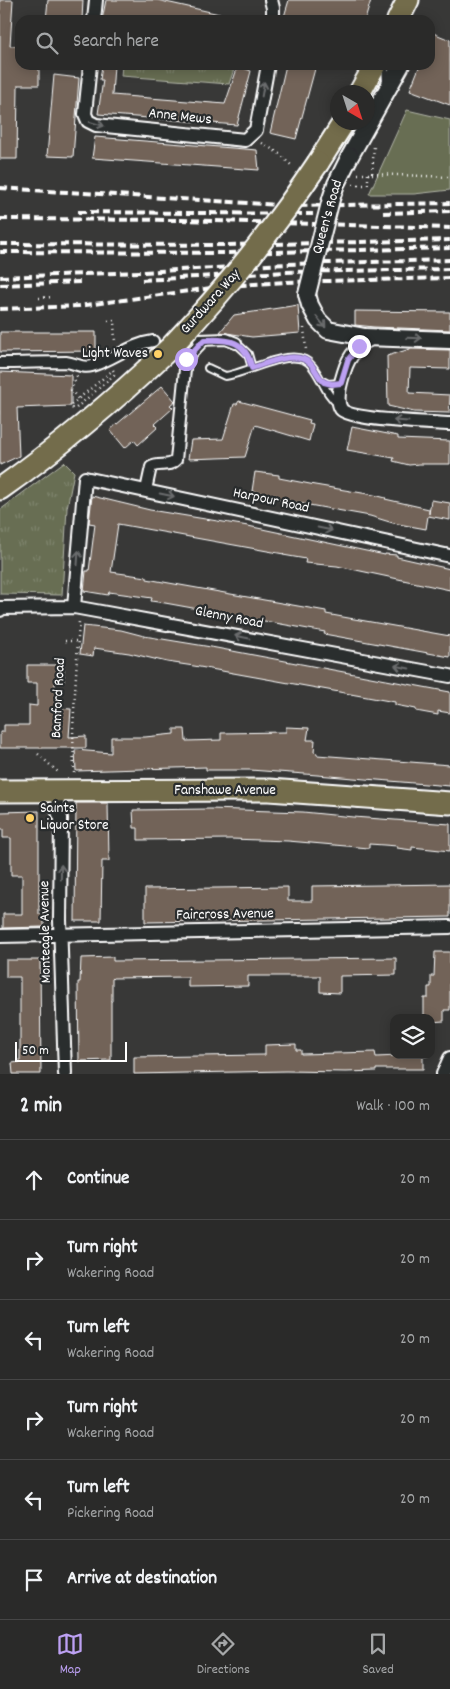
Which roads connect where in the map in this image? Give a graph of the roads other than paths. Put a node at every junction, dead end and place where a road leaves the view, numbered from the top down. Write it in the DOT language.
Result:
graph roads {
  1 [pos="96,0"];
  2 [pos="270,0"];
  3 [pos="409,0"];
  4 [pos="94,15"];
  5 [pos="273,15"];
  6 [pos="401,15"];
  7 [pos="410,15"];
  8 [pos="89,70"];
  9 [pos="267,70"];
  10 [pos="372,70"];
  11 [pos="385,70"];
  12 [pos="398,70"];
  13 [pos="364,85"];
  14 [pos="385,94"];
  15 [pos="339,130"];
  16 [pos="379,337"];
  17 [pos="450,340"];
  18 [pos="236,343"];
  19 [pos="161,344"];
  20 [pos="0,362"];
  21 [pos="208,368"];
  22 [pos="252,368"];
  23 [pos="319,377"];
  24 [pos="341,383"];
  25 [pos="339,405"];
  26 [pos="450,424"];
  27 [pos="0,489"];
  28 [pos="146,490"];
  29 [pos="450,556"];
  30 [pos="74,606"];
  31 [pos="0,609"];
  32 [pos="450,676"];
  33 [pos="65,781"];
  34 [pos="0,791"];
  35 [pos="450,803"];
  36 [pos="450,927"];
  37 [pos="62,935"];
  38 [pos="0,936"];
  39 [pos="450,1058"];
  40 [pos="65,1074"];
  41 [pos="443,1074"];
  1 -- 4 [label="street"];
  2 -- 5 [label="street"];
  3 -- 6 [label="main road"];
  3 -- 7 [label="street"];
  8 -- 9 [label="street, Anne Mews, one-way"];
  10 -- 13 [label="main road"];
  11 -- 14 [label="lane"];
  12 -- 14 [label="street, Queen's Road"];
  14 -- 16 [label="street, Queen's Road, one-way, bridge"];
  15 -- 19 [label="main road, Gurdwara Way, bridge"];
  16 -- 17 [label="street, one-way"];
  16 -- 24 [label="street"];
  18 -- 22 [label="lane"];
  18 -- 28 [label="street"];
  19 -- 20 [label="street"];
  19 -- 27 [label="main road, Gurdwara Way"];
  21 -- 22 [label="lane"];
  22 -- 23 [label="lane"];
  23 -- 24 [label="lane"];
  23 -- 25 [label="lane"];
  24 -- 25 [label="street"];
  26 -- 25 [label="street, one-way"];
  28 -- 29 [label="street, Harpour Road, one-way"];
  30 -- 28 [label="street, Harpour Road, one-way"];
  30 -- 31 [label="street, Glenny Road"];
  32 -- 30 [label="street, Glenny Road, one-way"];
  33 -- 34 [label="main road, Fanshawe Avenue"];
  33 -- 35 [label="main road, Fanshawe Avenue"];
  37 -- 33 [label="street, Monteagle Avenue, one-way"];
  36 -- 37 [label="street, Faircross Avenue"];
  37 -- 38 [label="street, Faircross Avenue"];
  37 -- 40 [label="street, Monteagle Avenue"];
  39 -- 41 [label="street"];
}
